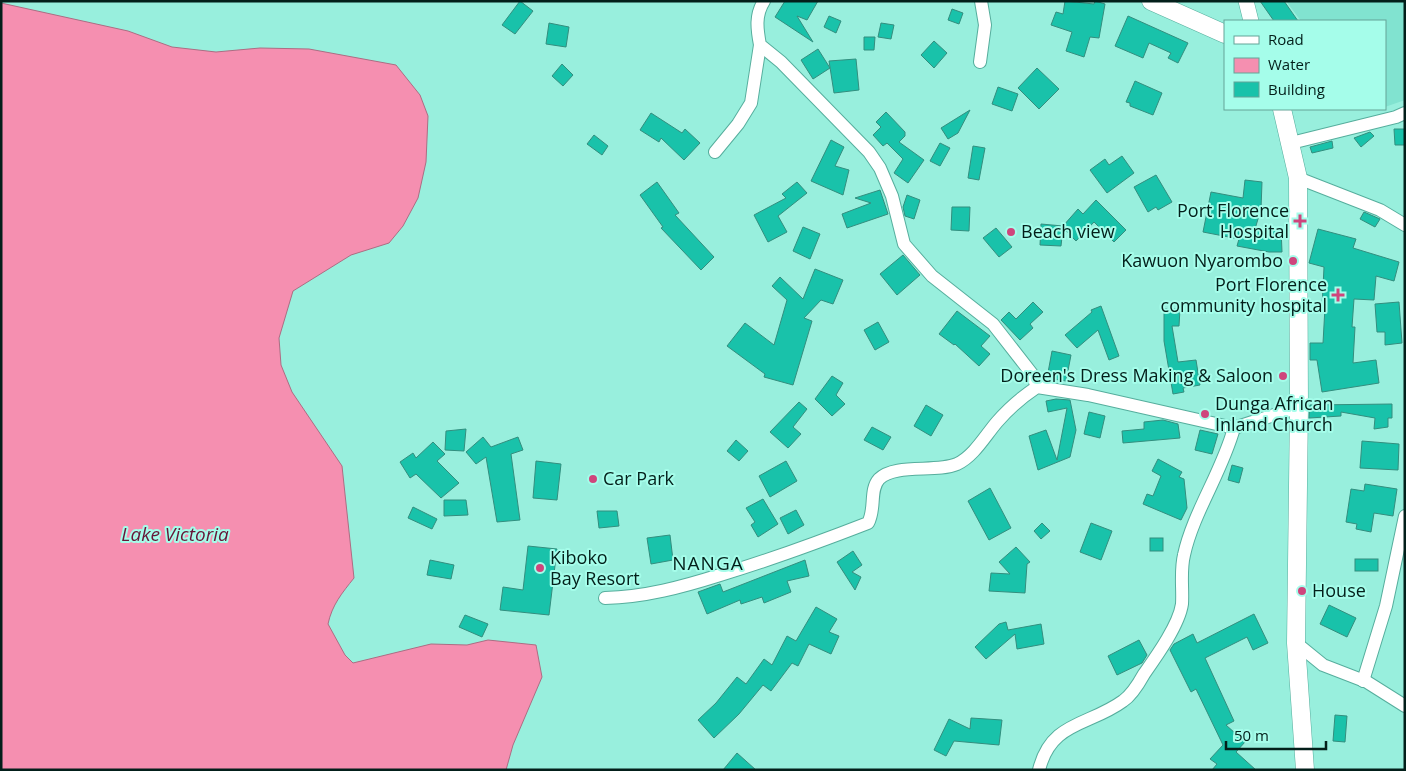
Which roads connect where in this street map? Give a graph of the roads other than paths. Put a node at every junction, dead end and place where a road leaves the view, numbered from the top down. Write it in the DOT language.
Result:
graph roads {
  1 [pos="764,1"];
  2 [pos="981,1"];
  3 [pos="1151,1"];
  4 [pos="1246,1"];
  5 [pos="1251,20"];
  6 [pos="1224,34"];
  7 [pos="760,45"];
  8 [pos="980,62"];
  9 [pos="1282,110"];
  10 [pos="1405,113"];
  11 [pos="1291,143"];
  12 [pos="715,152"];
  13 [pos="1298,178"];
  14 [pos="1405,225"];
  15 [pos="1038,387"];
  16 [pos="1299,407"];
  17 [pos="1234,428"];
  18 [pos="1405,516"];
  19 [pos="605,598"];
  20 [pos="1296,643"];
  21 [pos="1362,681"];
  22 [pos="1405,706"];
  23 [pos="1039,770"];
  24 [pos="1305,770"];
  1 -- 7 [label="street"];
  2 -- 8 [label="street"];
  3 -- 6 [label="main road"];
  4 -- 5 [label="street"];
  7 -- 12 [label="street"];
  7 -- 15 [label="street"];
  9 -- 11 [label="main road"];
  10 -- 11 [label="street"];
  11 -- 13 [label="main road"];
  13 -- 14 [label="street"];
  13 -- 16 [label="main road"];
  15 -- 17 [label="street"];
  15 -- 19 [label="street"];
  16 -- 17 [label="street"];
  16 -- 20 [label="main road"];
  17 -- 23 [label="street"];
  18 -- 21 [label="street"];
  20 -- 21 [label="street"];
  20 -- 24 [label="main road"];
  21 -- 22 [label="street"];
}
